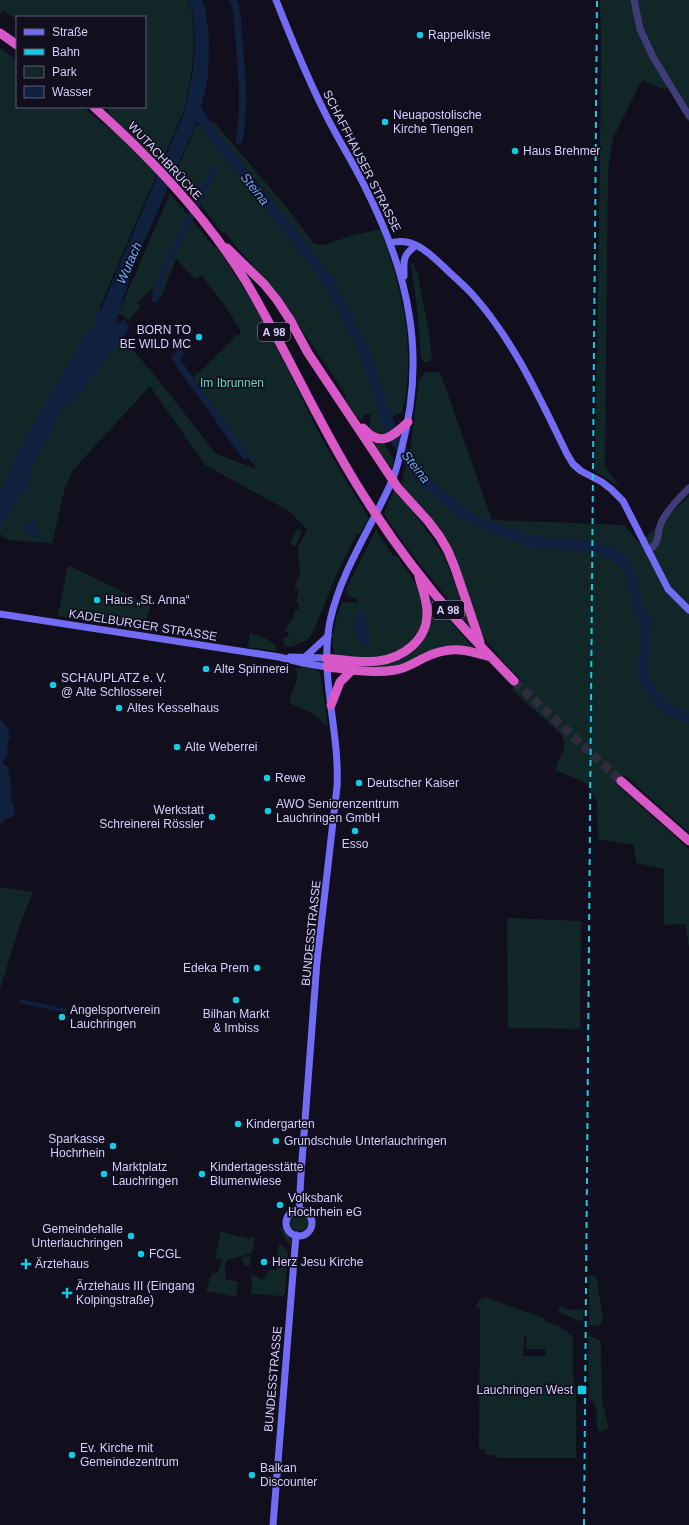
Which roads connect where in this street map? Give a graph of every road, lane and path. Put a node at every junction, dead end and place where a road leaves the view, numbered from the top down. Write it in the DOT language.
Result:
graph roads {
  1 [pos="276,0"];
  2 [pos="634,0"];
  3 [pos="0,33"];
  4 [pos="16,44"];
  5 [pos="95,108"];
  6 [pos="689,116"];
  7 [pos="215,236"];
  8 [pos="390,243"];
  9 [pos="417,247"];
  10 [pos="395,253"];
  11 [pos="404,284"];
  12 [pos="289,318"];
  13 [pos="405,427"];
  14 [pos="393,480"];
  15 [pos="689,488"];
  16 [pos="648,551"];
  17 [pos="416,570"];
  18 [pos="689,610"];
  19 [pos="0,614"];
  20 [pos="328,636"];
  21 [pos="482,647"];
  22 [pos="304,657"];
  23 [pos="282,658"];
  24 [pos="492,658"];
  25 [pos="326,663"];
  26 [pos="353,669"];
  27 [pos="514,681"];
  28 [pos="331,705"];
  29 [pos="621,781"];
  30 [pos="689,841"];
  31 [pos="299,1210"];
  32 [pos="296,1235"];
  33 [pos="273,1525"];
  1 -- 8 [label="main road, SCHAFFHAUSER STRASSE"];
  2 -- 6 [label="street"];
  3 -- 4 [label="highway"];
  5 -- 7 [label="highway, WUTACHBRÜCKE / A 98"];
  7 -- 12 [label="highway"];
  7 -- 17 [label="highway, A 98"];
  8 -- 9 [label="main road"];
  8 -- 10 [label="main road, SCHAFFHAUSER STRASSE"];
  9 -- 10 [label="main road"];
  9 -- 11 [label="main road"];
  9 -- 16 [label="main road"];
  10 -- 11 [label="main road, SCHAFFHAUSER STRASSE"];
  11 -- 13 [label="main road, SCHAFFHAUSER STRASSE"];
  12 -- 13 [label="highway"];
  12 -- 14 [label="highway"];
  13 -- 14 [label="main road, SCHAFFHAUSER STRASSE"];
  14 -- 20 [label="main road, BUNDESSTRASSE"];
  14 -- 21 [label="highway"];
  15 -- 16 [label="street"];
  16 -- 18 [label="main road"];
  17 -- 21 [label="highway, A 98"];
  17 -- 25 [label="highway"];
  19 -- 23 [label="main road, KADELBURGER STRASSE"];
  20 -- 22 [label="main road"];
  20 -- 25 [label="main road, BUNDESSTRASSE"];
  21 -- 24 [label="highway, A 98"];
  22 -- 23 [label="main road, KADELBURGER STRASSE"];
  22 -- 25 [label="main road, KADELBURGER STRASSE"];
  23 -- 25 [label="main road, KADELBURGER STRASSE"];
  24 -- 26 [label="highway"];
  24 -- 27 [label="highway, A 98"];
  25 -- 26 [label="highway"];
  25 -- 28 [label="main road, BUNDESSTRASSE"];
  26 -- 28 [label="highway"];
  28 -- 31 [label="main road, BUNDESSTRASSE"];
  29 -- 30 [label="highway"];
  31 -- 32 [label="main road"];
  31 -- 32 [label="main road"];
  32 -- 33 [label="main road, BUNDESSTRASSE"];
}
